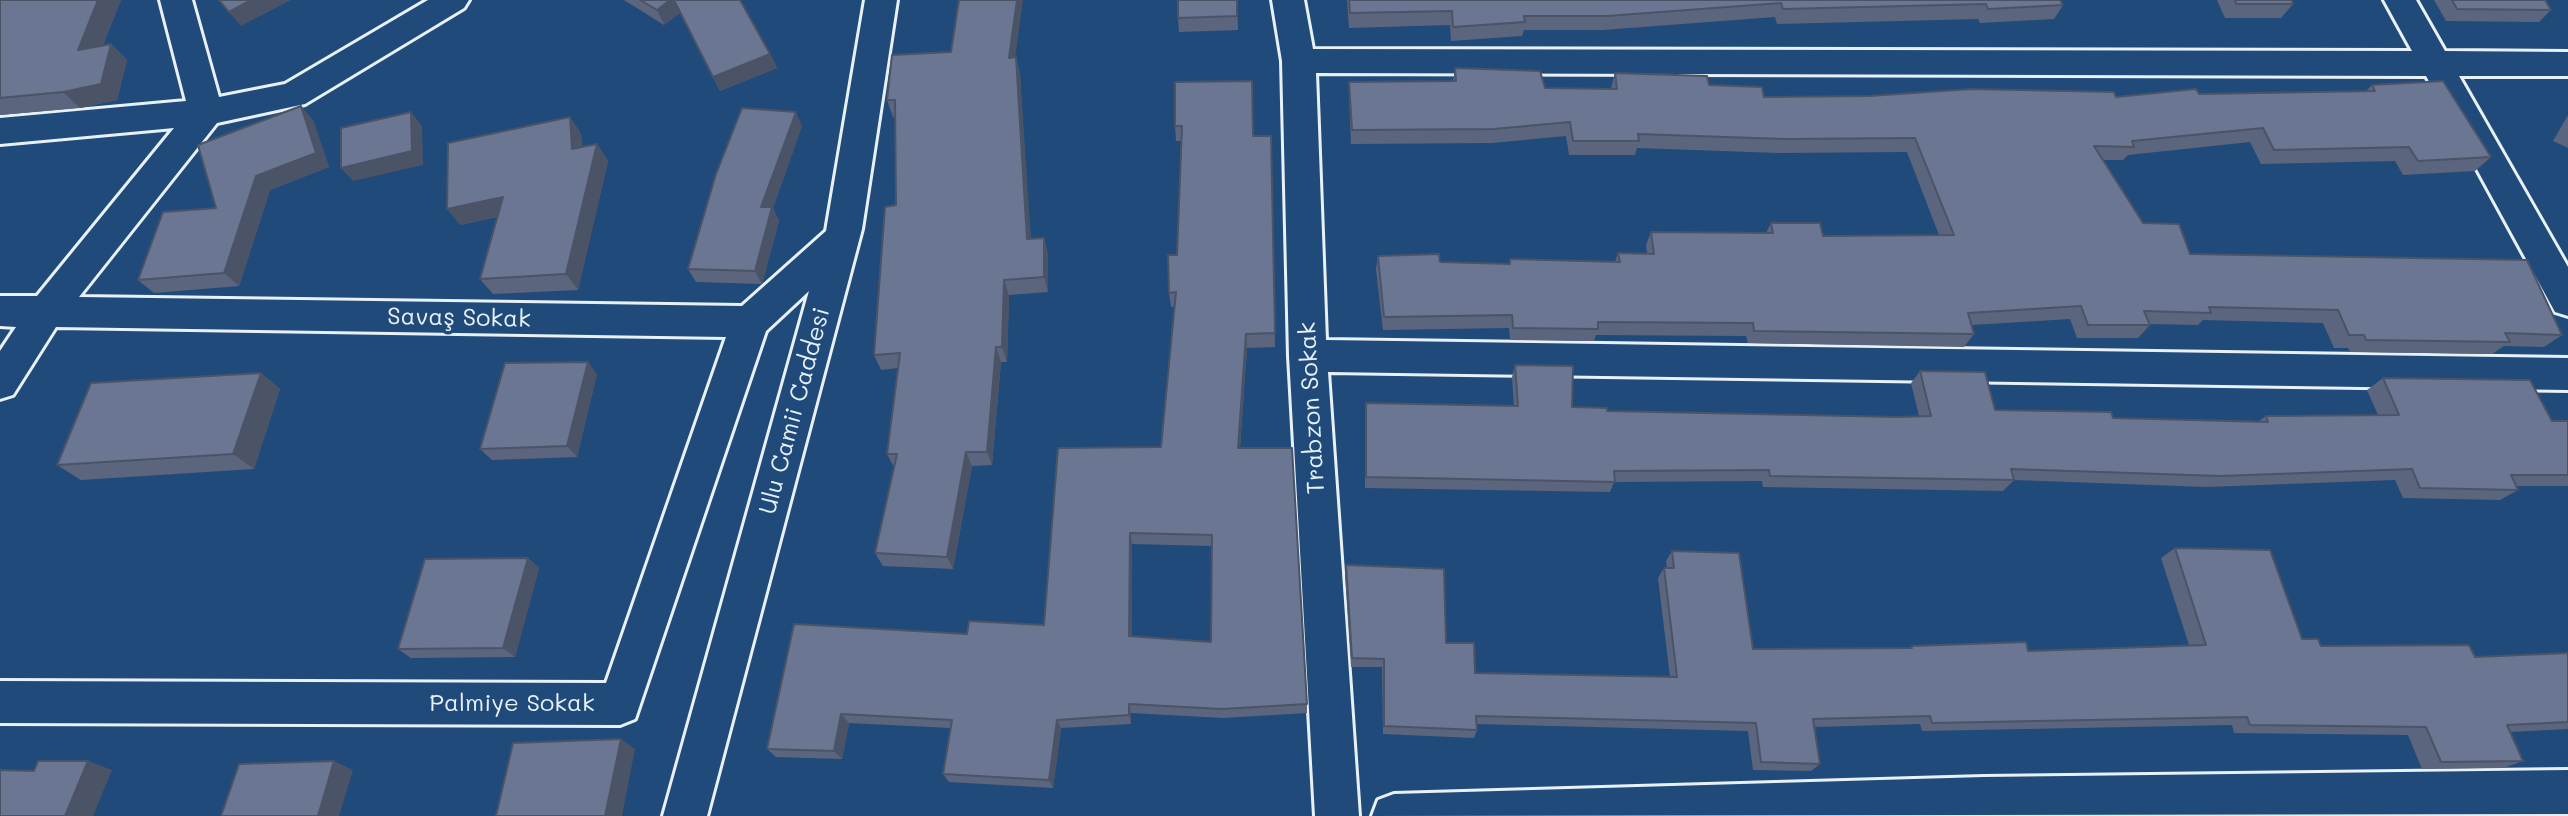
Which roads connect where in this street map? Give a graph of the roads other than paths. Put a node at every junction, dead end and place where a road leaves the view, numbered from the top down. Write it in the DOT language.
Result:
graph roads {
  1 [pos="176,0"];
  2 [pos="453,0"];
  3 [pos="881,0"];
  4 [pos="1288,0"];
  5 [pos="2400,0"];
  6 [pos="1299,61"];
  7 [pos="2568,64"];
  8 [pos="2434,65"];
  9 [pos="206,111"];
  10 [pos="0,131"];
  11 [pos="841,239"];
  12 [pos="2568,301"];
  13 [pos="0,311"];
  14 [pos="45,313"];
  15 [pos="750,322"];
  16 [pos="1308,356"];
  17 [pos="2568,374"];
  18 [pos="0,383"];
  19 [pos="0,702"];
  20 [pos="2568,792"];
  21 [pos="685,816"];
  22 [pos="1337,816"];
  23 [pos="1394,816"];
  1 -- 9 [label="street"];
  2 -- 9 [label="street"];
  3 -- 11 [label="street, Ulu Camii Caddesi"];
  4 -- 6 [label="street, Trabzon Sokak"];
  5 -- 8 [label="street"];
  6 -- 8 [label="street"];
  6 -- 16 [label="street, Trabzon Sokak"];
  7 -- 8 [label="street"];
  8 -- 12 [label="street"];
  9 -- 10 [label="street"];
  9 -- 14 [label="street"];
  11 -- 15 [label="street"];
  11 -- 21 [label="street, Ulu Camii Caddesi"];
  13 -- 14 [label="street, Savaş Sokak"];
  14 -- 15 [label="street, Savaş Sokak"];
  14 -- 18 [label="street"];
  15 -- 19 [label="street, Palmiye Sokak"];
  16 -- 17 [label="street"];
  16 -- 22 [label="street, Trabzon Sokak"];
  20 -- 23 [label="street"];
}
